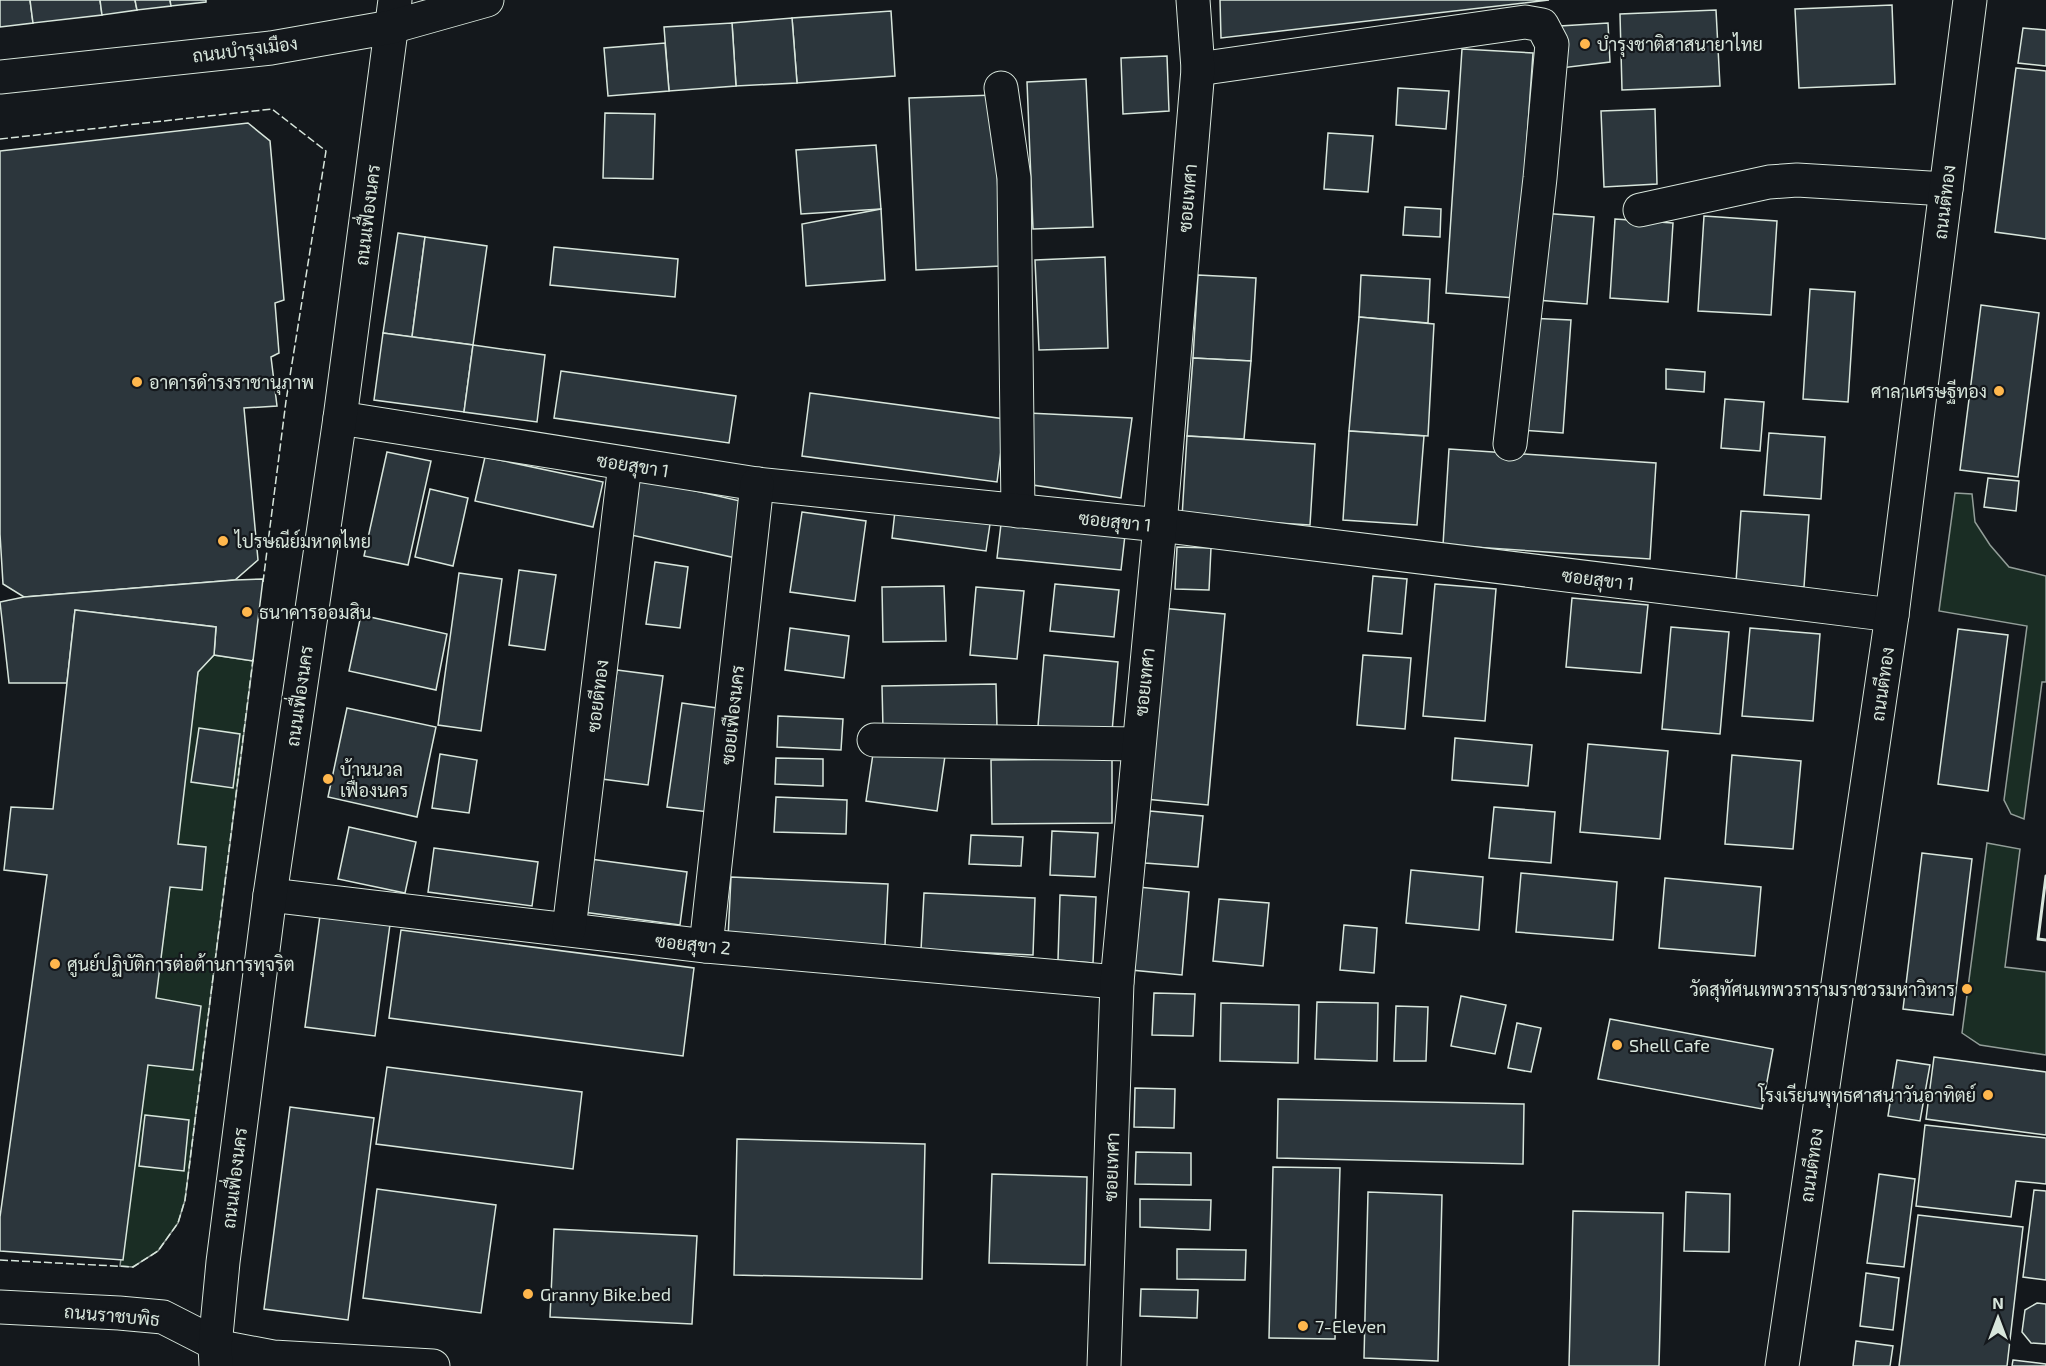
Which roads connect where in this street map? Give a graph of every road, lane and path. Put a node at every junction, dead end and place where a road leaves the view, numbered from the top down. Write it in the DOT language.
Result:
graph roads {
  1 [pos="487,0"];
  2 [pos="1193,0"];
  3 [pos="1970,0"];
  4 [pos="393,13"];
  5 [pos="1198,69"];
  6 [pos="0,77"];
  7 [pos="1001,88"];
  8 [pos="1946,189"];
  9 [pos="1640,210"];
  10 [pos="340,418"];
  11 [pos="1510,444"];
  12 [pos="625,464"];
  13 [pos="758,484"];
  14 [pos="1018,511"];
  15 [pos="1160,525"];
  16 [pos="1892,615"];
  17 [pos="874,740"];
  18 [pos="1138,744"];
  19 [pos="270,895"];
  20 [pos="569,929"];
  21 [pos="706,946"];
  22 [pos="1117,982"];
  23 [pos="0,1307"];
  24 [pos="216,1356"];
  25 [pos="433,1366"];
  26 [pos="1104,1366"];
  27 [pos="1782,1366"];
  1 -- 4 [label="street, ถนนบำรุงเมือง"];
  2 -- 5 [label="street, ซอยเทศา"];
  3 -- 8 [label="street, ถนนตีทอง"];
  4 -- 6 [label="street, ถนนบำรุงเมือง"];
  4 -- 10 [label="street, ถนนเฟื่องนคร"];
  5 -- 11 [label="street"];
  5 -- 15 [label="street, ซอยเทศา"];
  7 -- 14 [label="street"];
  8 -- 9 [label="street"];
  8 -- 16 [label="street, ถนนตีทอง"];
  10 -- 12 [label="street, ซอยสุขา 1"];
  10 -- 19 [label="street, ถนนเฟื่องนคร"];
  12 -- 13 [label="street, ซอยสุขา 1"];
  12 -- 20 [label="street, ซอยตีทอง"];
  13 -- 14 [label="street, ซอยสุขา 1"];
  13 -- 21 [label="street, ซอยเฟืองนคร"];
  14 -- 15 [label="street, ซอยสุขา 1"];
  15 -- 16 [label="street, ซอยสุขา 1"];
  15 -- 18 [label="street, ซอยเทศา"];
  16 -- 27 [label="street, ถนนตีทอง"];
  17 -- 18 [label="street"];
  18 -- 22 [label="street, ซอยเทศา"];
  19 -- 20 [label="street, ซอยสุขา 2"];
  19 -- 24 [label="street, ถนนเฟื่องนคร"];
  20 -- 21 [label="street, ซอยสุขา 2"];
  21 -- 22 [label="street, ซอยสุขา 2"];
  22 -- 26 [label="street, ซอยเทศา"];
  23 -- 24 [label="street, ถนนราชบพิธ"];
  24 -- 25 [label="street, ถนนราชบพิธ"];
}
